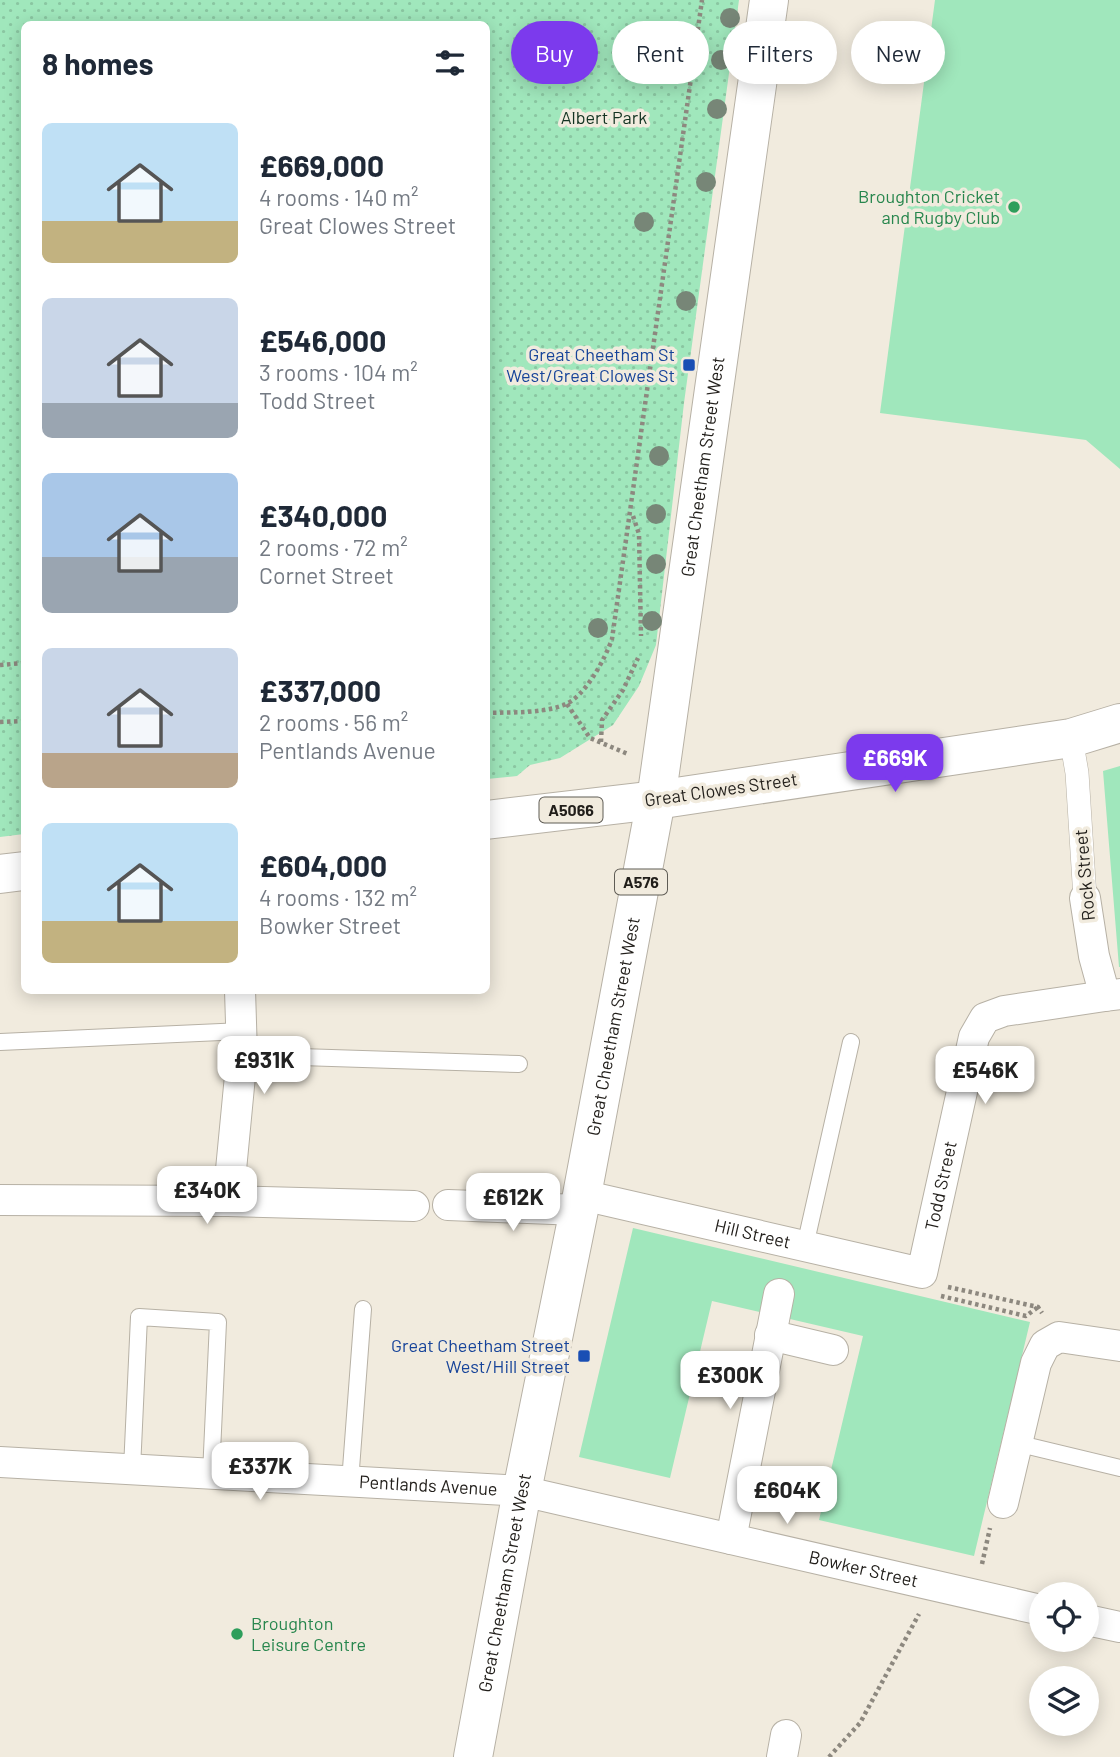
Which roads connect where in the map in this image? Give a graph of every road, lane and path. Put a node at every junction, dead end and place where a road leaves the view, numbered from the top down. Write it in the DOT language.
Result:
graph roads {
  1 [pos="702,0"];
  2 [pos="769,0"];
  3 [pos="632,512"];
  4 [pos="640,646"];
  5 [pos="639,655"];
  6 [pos="21,663"];
  7 [pos="0,665"];
  8 [pos="567,704"];
  9 [pos="490,713"];
  10 [pos="21,721"];
  11 [pos="0,722"];
  12 [pos="1120,723"];
  13 [pos="1071,738"];
  14 [pos="601,743"];
  15 [pos="659,784"];
  16 [pos="490,819"];
  17 [pos="21,871"];
  18 [pos="0,874"];
  19 [pos="1086,898"];
  20 [pos="240,994"];
  21 [pos="1112,995"];
  22 [pos="0,1042"];
  23 [pos="851,1042"];
  24 [pos="242,1043"];
  25 [pos="519,1064"];
  26 [pos="0,1200"];
  27 [pos="228,1201"];
  28 [pos="581,1203"];
  29 [pos="449,1205"];
  30 [pos="414,1206"];
  31 [pos="804,1246"];
  32 [pos="929,1284"];
  33 [pos="779,1294"];
  34 [pos="1038,1307"];
  35 [pos="363,1309"];
  36 [pos="771,1335"];
  37 [pos="1059,1337"];
  38 [pos="1120,1346"];
  39 [pos="833,1350"];
  40 [pos="1016,1443"];
  41 [pos="0,1462"];
  42 [pos="1120,1468"];
  43 [pos="132,1469"];
  44 [pos="211,1474"];
  45 [pos="350,1482"];
  46 [pos="522,1491"];
  47 [pos="1003,1503"];
  48 [pos="731,1539"];
  49 [pos="944,1588"];
  50 [pos="976,1595"];
  51 [pos="1029,1607"];
  52 [pos="1099,1623"];
  53 [pos="1120,1627"];
  54 [pos="473,1757"];
  55 [pos="829,1757"];
  1 -- 3 [label="path"];
  2 -- 15 [label="main road, Great Cheetham Street West / A576"];
  3 -- 4 [label="path"];
  3 -- 8 [label="path"];
  5 -- 14 [label="path"];
  6 -- 7 [label="path"];
  8 -- 9 [label="path"];
  8 -- 14 [label="path"];
  10 -- 11 [label="path"];
  12 -- 13 [label="main road, Great Clowes Street"];
  13 -- 15 [label="main road, Great Clowes Street"];
  13 -- 19 [label="street, Rock Street"];
  14 -- 15 [label="path"];
  15 -- 16 [label="main road, Great Clowes Street / A5066"];
  15 -- 28 [label="main road, Great Cheetham Street West / A576"];
  17 -- 18 [label="main road"];
  19 -- 21 [label="street, Rock Street"];
  20 -- 24 [label="street"];
  21 -- 32 [label="street, Todd Street"];
  22 -- 24 [label="lane"];
  23 -- 31 [label="lane"];
  24 -- 25 [label="lane"];
  24 -- 27 [label="street"];
  26 -- 27 [label="street"];
  27 -- 30 [label="street"];
  28 -- 29 [label="street, Hill Street"];
  28 -- 31 [label="street, Hill Street"];
  28 -- 46 [label="main road, Great Cheetham Street West / A576"];
  31 -- 32 [label="street, Hill Street"];
  32 -- 34 [label="path"];
  32 -- 34 [label="path"];
  33 -- 36 [label="street"];
  34 -- 37 [label="path"];
  35 -- 45 [label="lane"];
  36 -- 39 [label="street"];
  36 -- 48 [label="street"];
  37 -- 38 [label="street"];
  37 -- 40 [label="street"];
  40 -- 42 [label="lane"];
  40 -- 47 [label="street"];
  41 -- 43 [label="street, Pentlands Avenue"];
  43 -- 44 [label="street, Pentlands Avenue"];
  43 -- 44 [label="lane"];
  44 -- 45 [label="street, Pentlands Avenue"];
  45 -- 46 [label="street, Pentlands Avenue"];
  46 -- 48 [label="street, Bowker Street"];
  46 -- 54 [label="main road, Great Cheetham Street West / A576"];
  47 -- 50 [label="path"];
  48 -- 49 [label="street, Bowker Street"];
  49 -- 50 [label="street, Bowker Street"];
  49 -- 55 [label="path"];
  50 -- 51 [label="street, Bowker Street"];
  52 -- 53 [label="street"];
}
